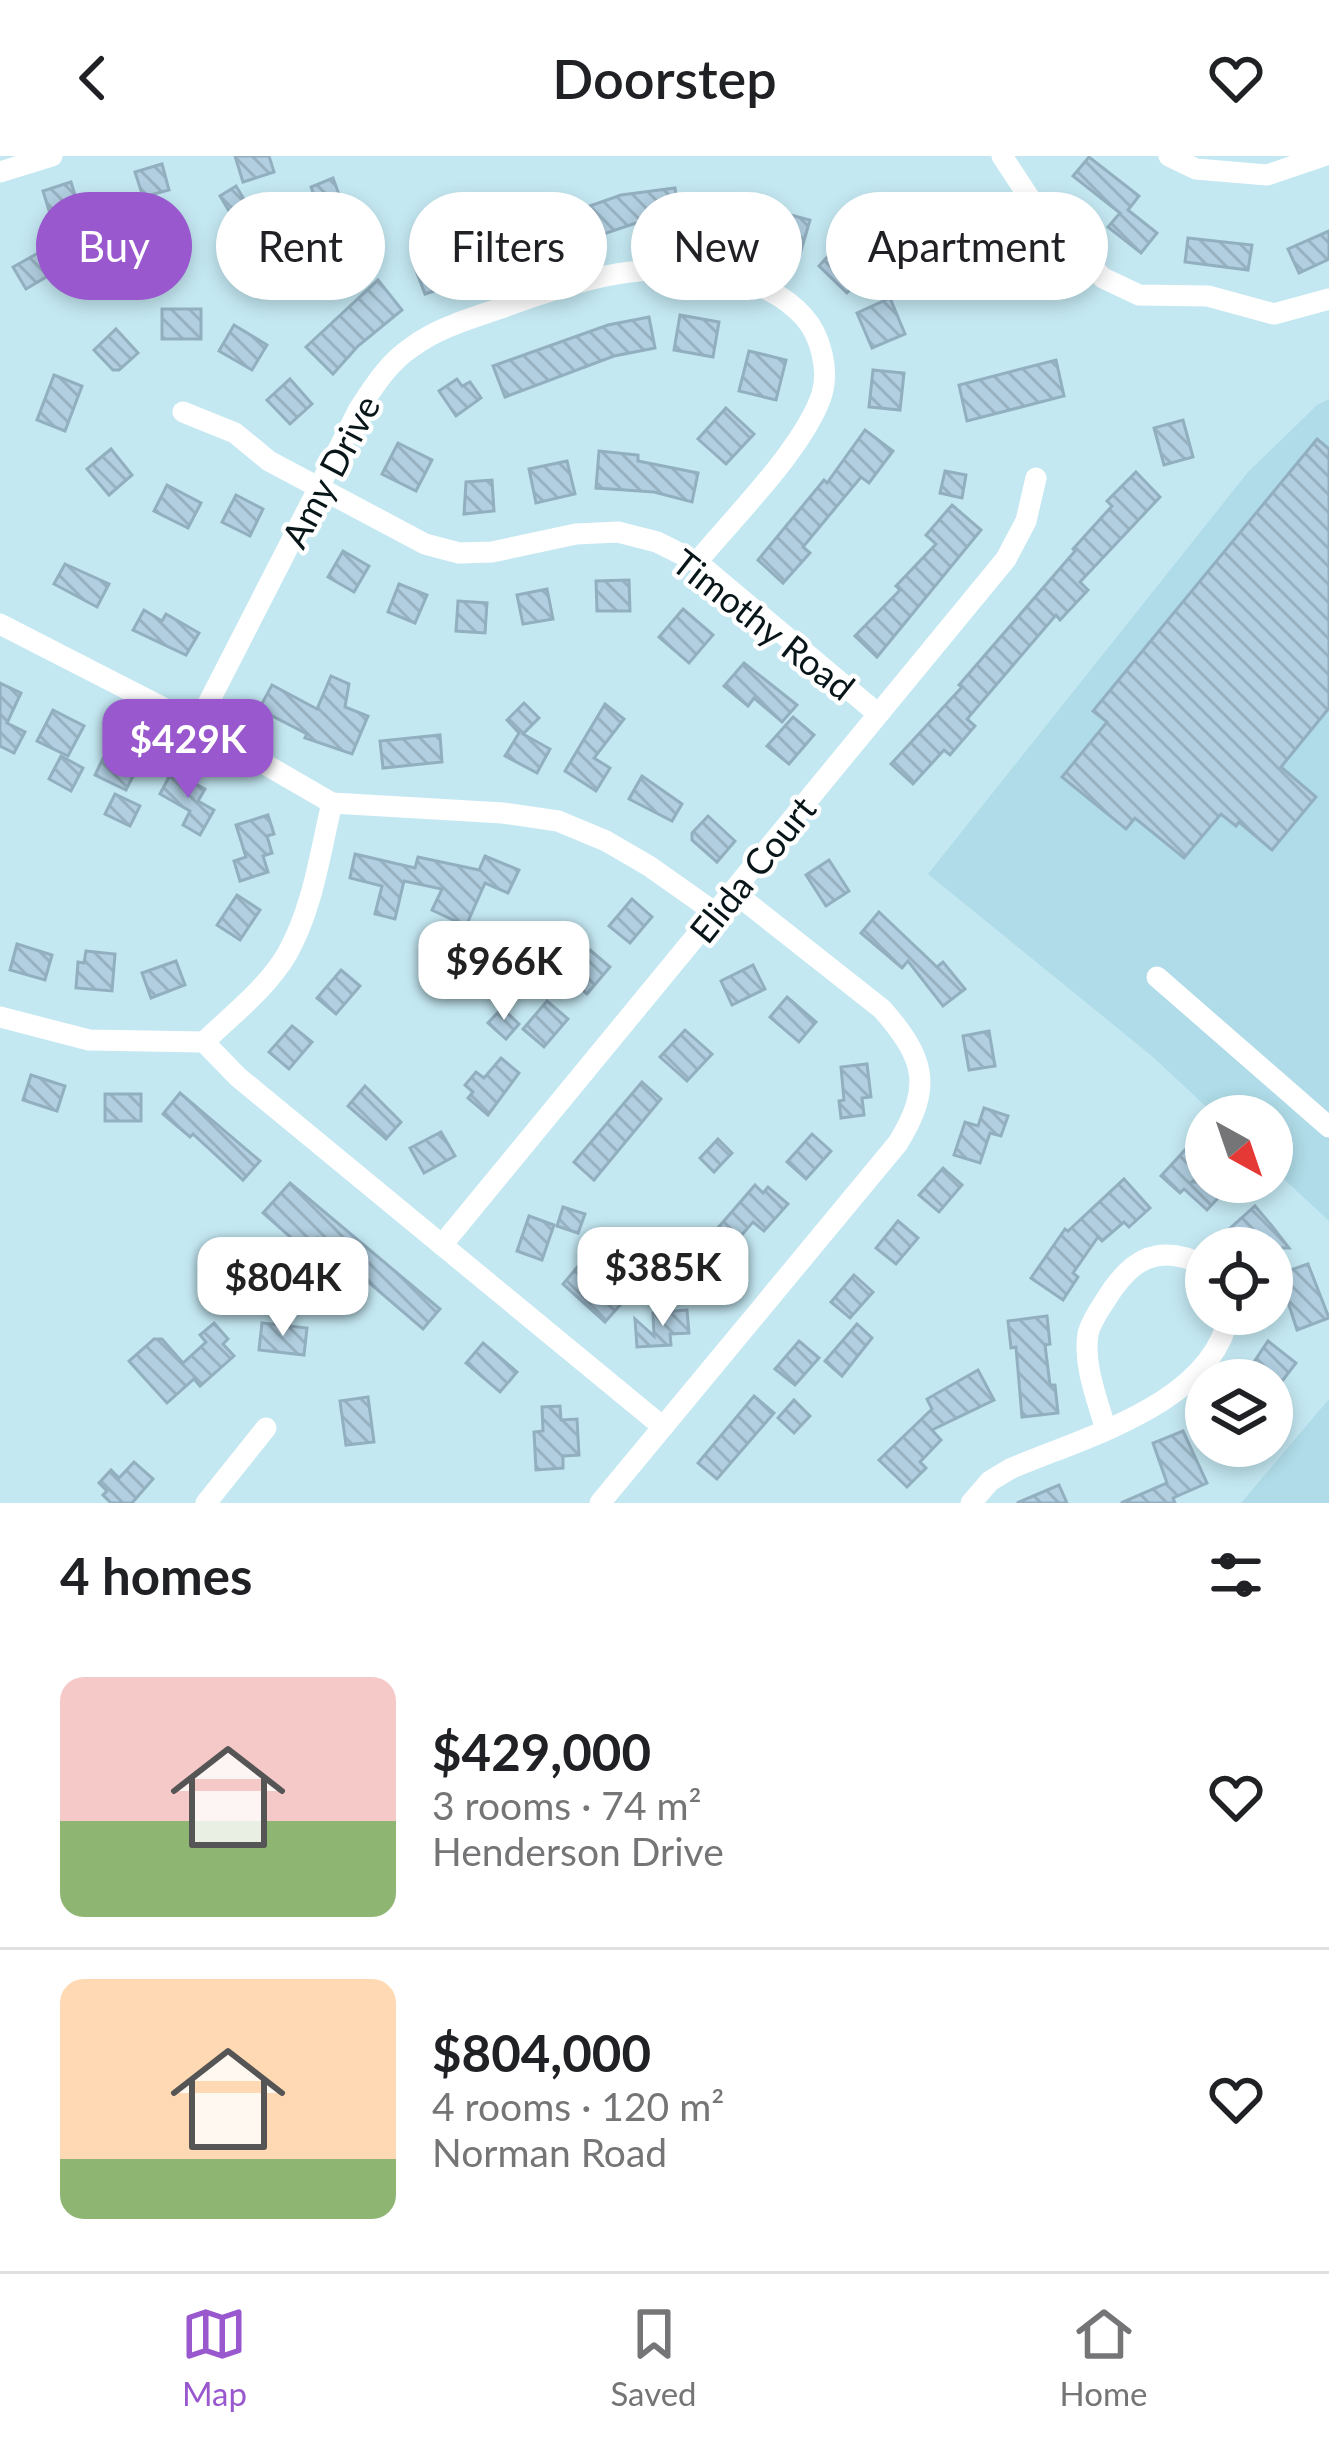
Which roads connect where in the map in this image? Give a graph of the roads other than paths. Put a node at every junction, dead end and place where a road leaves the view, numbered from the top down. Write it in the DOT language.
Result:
graph roads {
  1 [pos="52,156"];
  2 [pos="1002,156"];
  3 [pos="1169,156"];
  4 [pos="1323,156"];
  5 [pos="0,172"];
  6 [pos="1329,299"];
  7 [pos="183,412"];
  8 [pos="1036,478"];
  9 [pos="320,488"];
  10 [pos="698,562"];
  11 [pos="0,624"];
  12 [pos="877,713"];
  13 [pos="197,725"];
  14 [pos="332,803"];
  15 [pos="735,893"];
  16 [pos="717,914"];
  17 [pos="1157,977"];
  18 [pos="0,1017"];
  19 [pos="204,1042"];
  20 [pos="1329,1127"];
  21 [pos="442,1245"];
  22 [pos="1185,1258"];
  23 [pos="1226,1335"];
  24 [pos="662,1426"];
  25 [pos="1105,1427"];
  26 [pos="266,1428"];
  27 [pos="206,1503"];
  28 [pos="600,1503"];
  29 [pos="971,1503"];
  1 -- 5 [label="street"];
  2 -- 6 [label="street"];
  3 -- 4 [label="street"];
  7 -- 9 [label="street, Timothy Road"];
  8 -- 12 [label="street, Elida Court"];
  9 -- 10 [label="street, Timothy Road"];
  9 -- 10 [label="street, Amy Drive"];
  9 -- 13 [label="street, Amy Drive"];
  10 -- 12 [label="street, Timothy Road"];
  11 -- 13 [label="street"];
  12 -- 15 [label="street, Elida Court"];
  13 -- 14 [label="street"];
  14 -- 16 [label="street"];
  14 -- 19 [label="street"];
  15 -- 16 [label="street, Elida Court"];
  15 -- 24 [label="street"];
  16 -- 21 [label="street, Elida Court"];
  17 -- 20 [label="street"];
  18 -- 19 [label="street"];
  19 -- 21 [label="street"];
  21 -- 24 [label="street"];
  22 -- 25 [label="street"];
  23 -- 25 [label="street"];
  24 -- 28 [label="street"];
  25 -- 29 [label="street"];
  26 -- 27 [label="street"];
}
